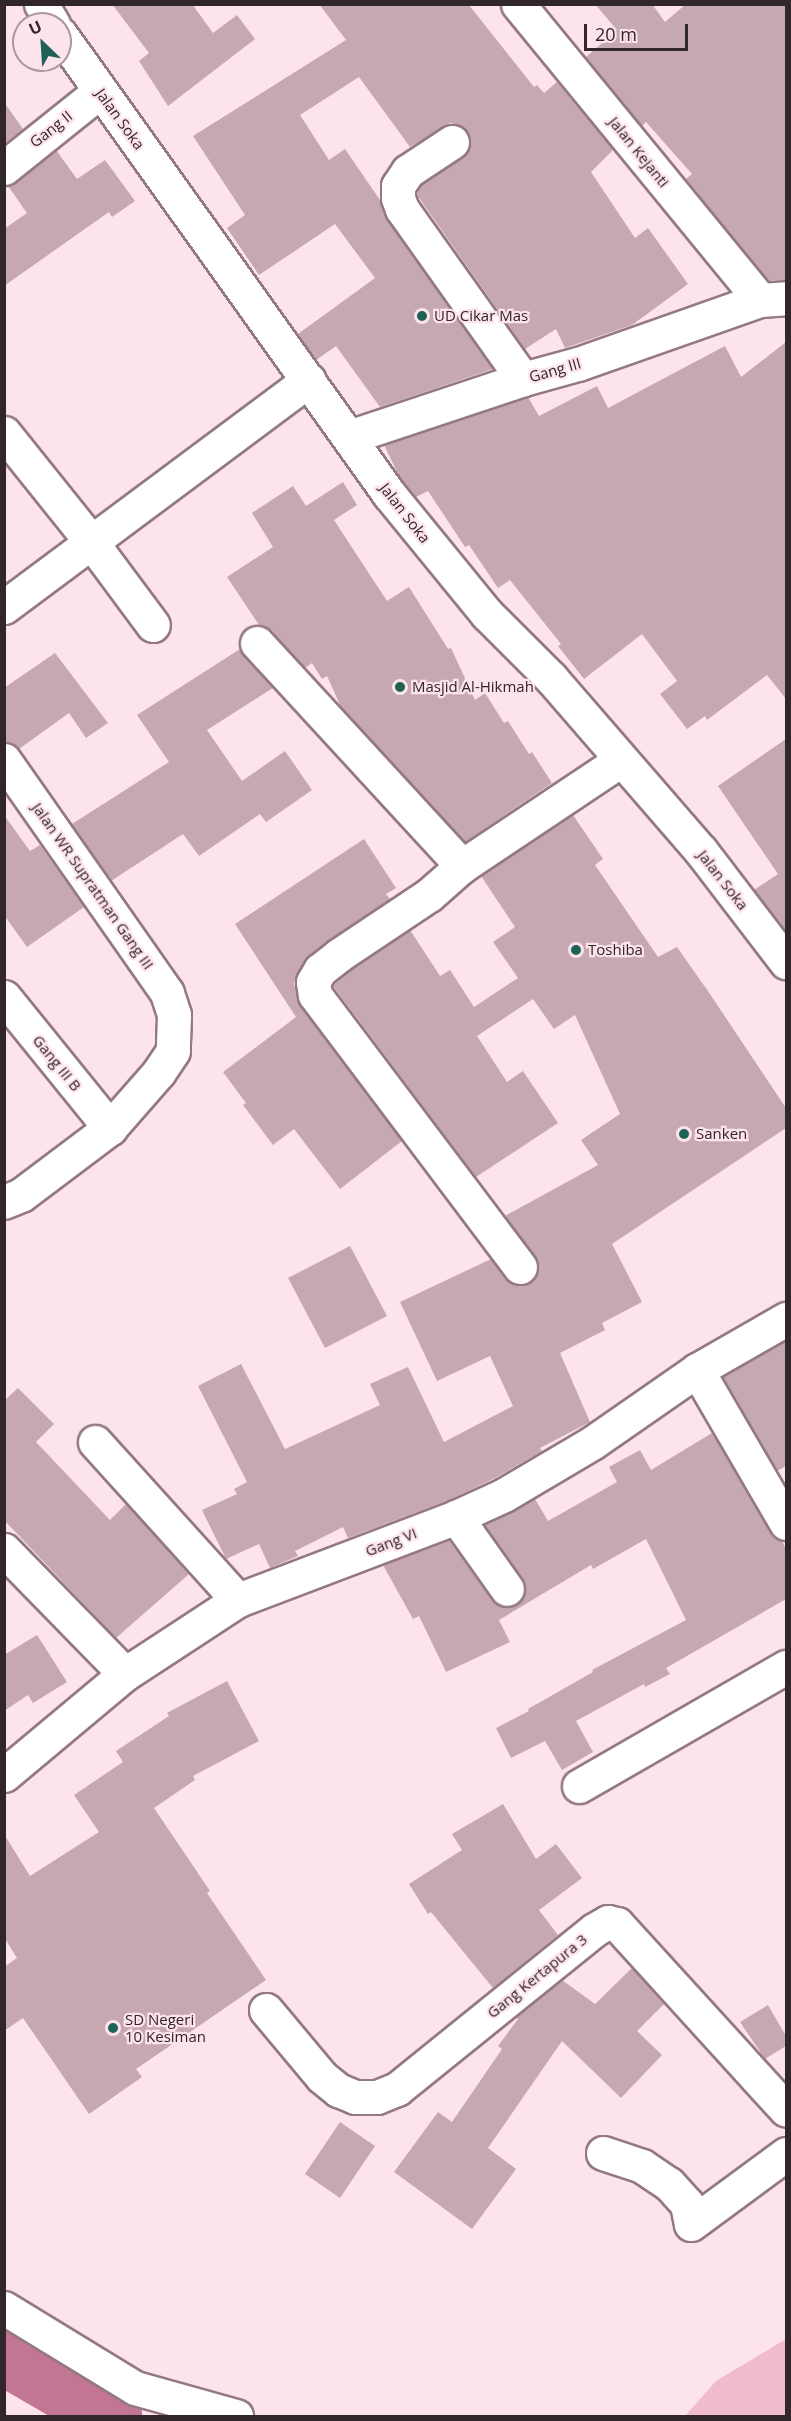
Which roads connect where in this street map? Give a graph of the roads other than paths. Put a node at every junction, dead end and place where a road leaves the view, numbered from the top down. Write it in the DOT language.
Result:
graph roads {
  1 [pos="518,4"];
  2 [pos="72,52"];
  3 [pos="99,92"];
  4 [pos="452,142"];
  5 [pos="4,168"];
  6 [pos="773,299"];
  7 [pos="523,379"];
  8 [pos="309,380"];
  9 [pos="4,433"];
  10 [pos="349,437"];
  11 [pos="92,543"];
  12 [pos="4,607"];
  13 [pos="153,625"];
  14 [pos="257,644"];
  15 [pos="4,760"];
  16 [pos="621,760"];
  17 [pos="462,866"];
  18 [pos="786,962"];
  19 [pos="4,997"];
  20 [pos="110,1128"];
  21 [pos="4,1202"];
  22 [pos="520,1267"];
  23 [pos="786,1319"];
  24 [pos="697,1370"];
  25 [pos="95,1442"];
  26 [pos="456,1517"];
  27 [pos="786,1522"];
  28 [pos="4,1550"];
  29 [pos="507,1589"];
  30 [pos="238,1600"];
  31 [pos="786,1667"];
  32 [pos="125,1674"];
  33 [pos="4,1775"];
  34 [pos="579,1786"];
  35 [pos="266,2010"];
  36 [pos="786,2110"];
  37 [pos="603,2153"];
  38 [pos="786,2154"];
  39 [pos="4,2308"];
  40 [pos="236,2416"];
  1 -- 6 [label="street, Jalan Kejanti"];
  2 -- 3 [label="street, Jalan Soka"];
  3 -- 5 [label="street, Gang II"];
  3 -- 8 [label="street, Jalan Soka"];
  4 -- 7 [label="street"];
  6 -- 7 [label="street, Gang III"];
  7 -- 10 [label="street, Gang III"];
  8 -- 10 [label="street, Jalan Soka"];
  8 -- 11 [label="street"];
  9 -- 11 [label="street"];
  10 -- 16 [label="street, Jalan Soka"];
  11 -- 12 [label="street"];
  11 -- 13 [label="street"];
  14 -- 17 [label="street"];
  15 -- 20 [label="street, Jalan WR Supratman Gang III"];
  16 -- 17 [label="street"];
  16 -- 18 [label="street, Jalan Soka"];
  17 -- 22 [label="street"];
  19 -- 20 [label="street, Gang III B"];
  20 -- 21 [label="street"];
  23 -- 24 [label="street, Gang VI"];
  24 -- 26 [label="street, Gang VI"];
  24 -- 27 [label="street"];
  25 -- 30 [label="street"];
  26 -- 29 [label="street"];
  26 -- 30 [label="street, Gang VI"];
  28 -- 32 [label="street"];
  30 -- 32 [label="street, Gang VI"];
  31 -- 34 [label="street"];
  32 -- 33 [label="street, Gang VI"];
  35 -- 36 [label="street, Gang Kertapura 3"];
  37 -- 38 [label="street"];
  39 -- 40 [label="street"];
}
